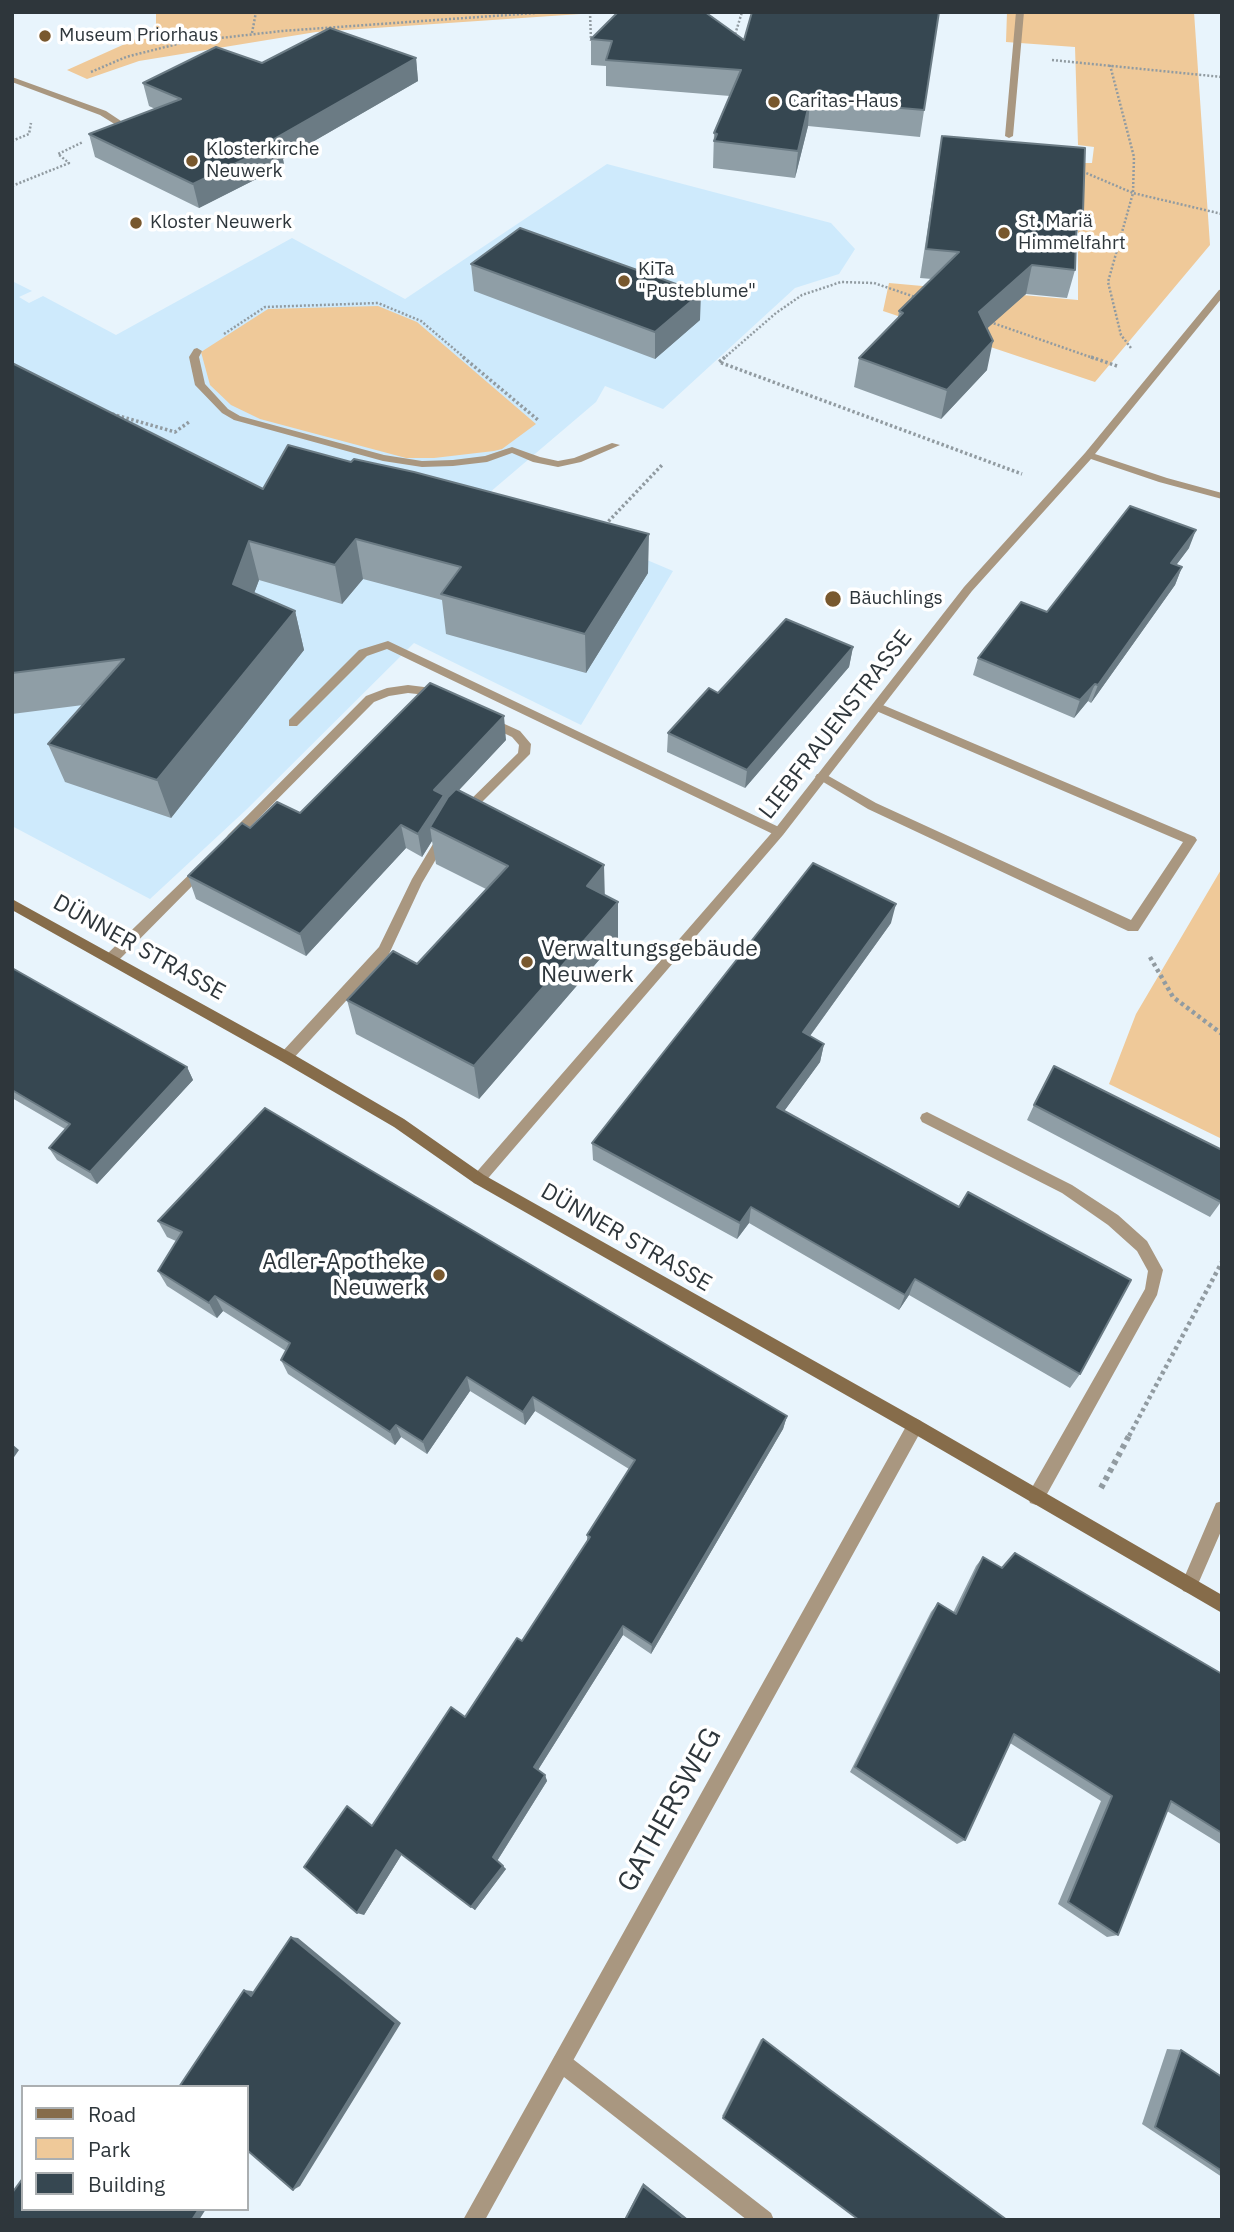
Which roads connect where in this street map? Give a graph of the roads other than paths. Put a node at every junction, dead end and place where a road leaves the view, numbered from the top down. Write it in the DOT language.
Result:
graph roads {
  1 [pos="1020,12"];
  2 [pos="12,79"];
  3 [pos="135,133"];
  4 [pos="1010,136"];
  5 [pos="1222,292"];
  6 [pos="197,351"];
  7 [pos="615,445"];
  8 [pos="1089,454"];
  9 [pos="1222,496"];
  10 [pos="450,702"];
  11 [pos="878,707"];
  12 [pos="472,712"];
  13 [pos="293,723"];
  14 [pos="821,777"];
  15 [pos="457,821"];
  16 [pos="447,830"];
  17 [pos="779,832"];
  18 [pos="220,850"];
  19 [pos="211,860"];
  20 [pos="12,904"];
  21 [pos="112,958"];
  22 [pos="286,1057"];
  23 [pos="927,1118"];
  24 [pos="479,1179"];
  25 [pos="915,1426"];
  26 [pos="1036,1497"];
  27 [pos="1222,1509"];
  28 [pos="1189,1585"];
  29 [pos="1222,1605"];
  30 [pos="562,2063"];
  31 [pos="473,2220"];
  32 [pos="764,2220"];
  1 -- 4 [label="street"];
  2 -- 3 [label="street"];
  5 -- 8 [label="street, LIEBFRAUENSTRASSE"];
  6 -- 7 [label="street"];
  8 -- 9 [label="street"];
  8 -- 11 [label="street, LIEBFRAUENSTRASSE"];
  10 -- 18 [label="street"];
  11 -- 14 [label="street, LIEBFRAUENSTRASSE"];
  11 -- 14 [label="street"];
  12 -- 15 [label="street"];
  13 -- 17 [label="street"];
  14 -- 17 [label="street, LIEBFRAUENSTRASSE"];
  16 -- 22 [label="street"];
  17 -- 24 [label="street, LIEBFRAUENSTRASSE"];
  19 -- 21 [label="street"];
  20 -- 21 [label="street, DÜNNER STRASSE"];
  21 -- 22 [label="street, DÜNNER STRASSE"];
  22 -- 24 [label="street, DÜNNER STRASSE"];
  23 -- 26 [label="street"];
  24 -- 25 [label="street, DÜNNER STRASSE"];
  25 -- 26 [label="street, DÜNNER STRASSE"];
  25 -- 30 [label="street, GATHERSWEG"];
  26 -- 28 [label="street, DÜNNER STRASSE"];
  27 -- 28 [label="street"];
  28 -- 29 [label="street, DÜNNER STRASSE"];
  30 -- 31 [label="street, GATHERSWEG"];
  30 -- 32 [label="street"];
}
